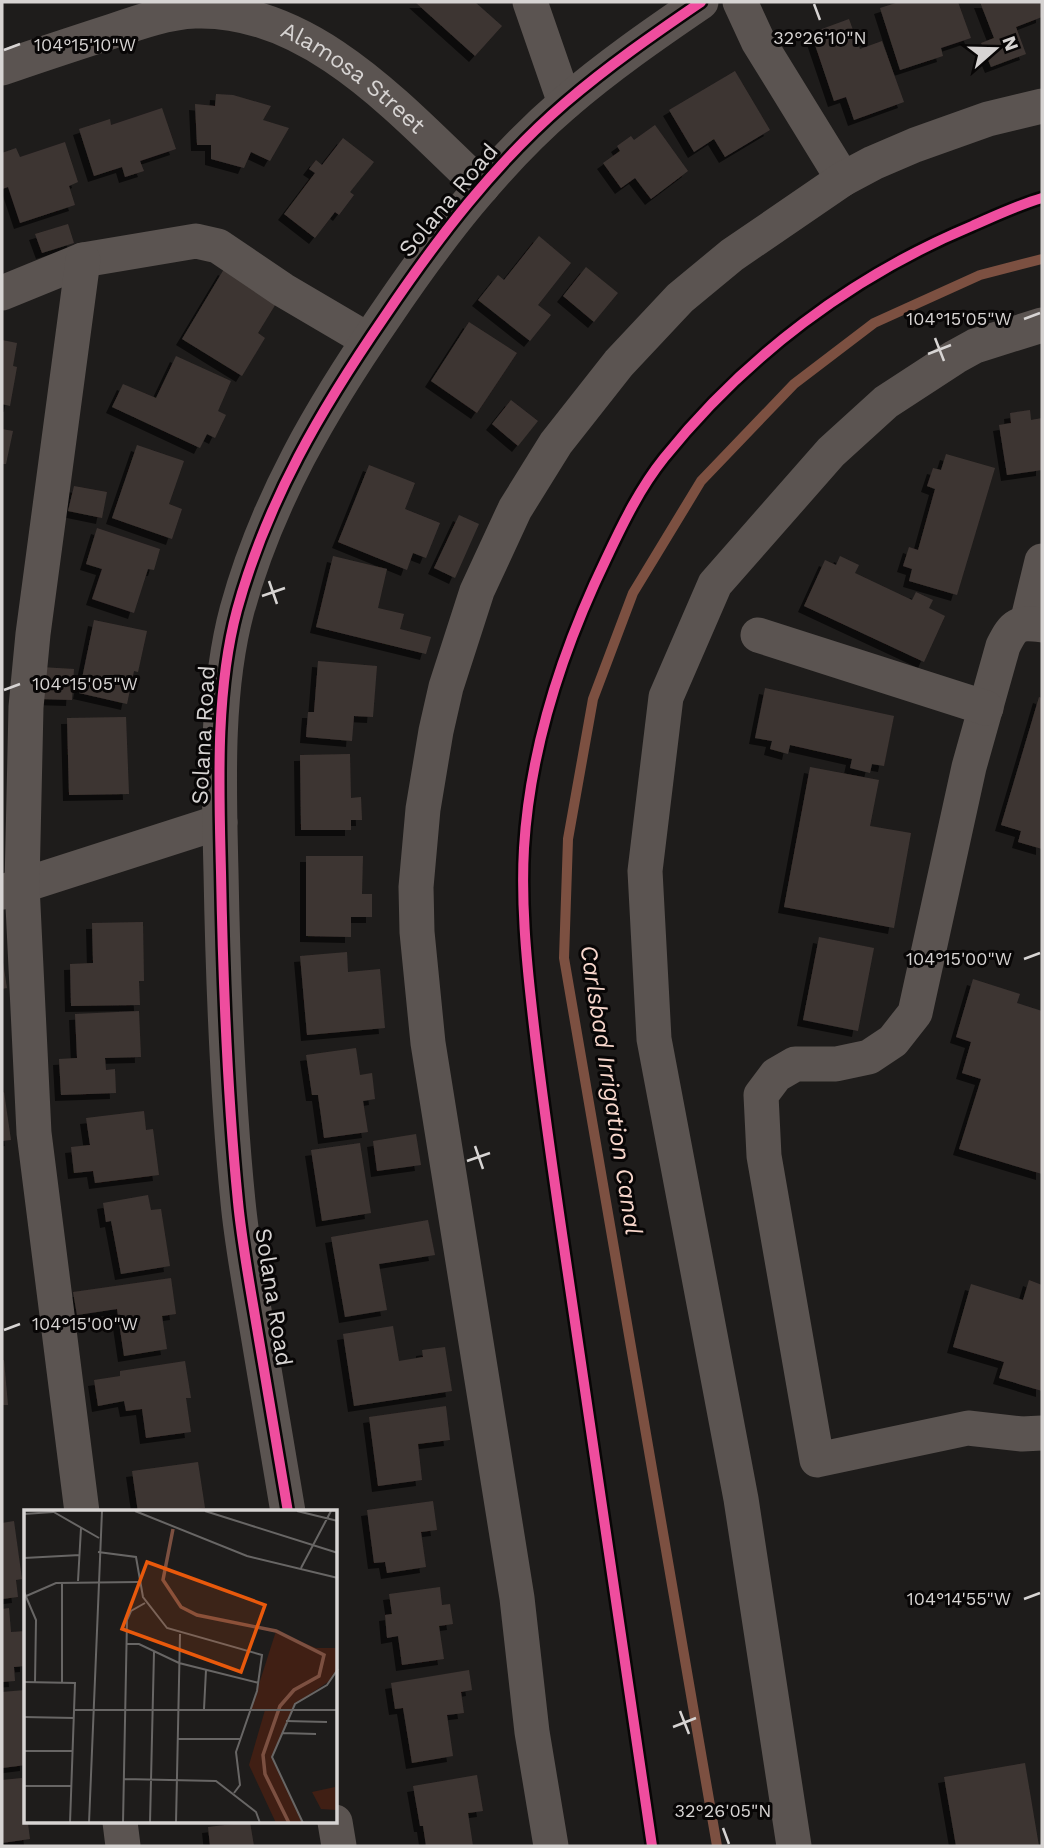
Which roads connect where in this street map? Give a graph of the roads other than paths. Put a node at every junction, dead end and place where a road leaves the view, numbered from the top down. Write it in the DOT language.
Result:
graph roads {
  1 [pos="530,2"];
  2 [pos="701,2"];
  3 [pos="740,2"];
  4 [pos="2,68"];
  5 [pos="565,103"];
  6 [pos="1042,106"];
  7 [pos="843,179"];
  8 [pos="482,187"];
  9 [pos="83,260"];
  10 [pos="2,293"];
  11 [pos="1042,325"];
  12 [pos="368,340"];
  13 [pos="1042,561"];
  14 [pos="1035,624"];
  15 [pos="758,635"];
  16 [pos="986,708"];
  17 [pos="220,822"];
  18 [pos="12,888"];
  19 [pos="1042,1433"];
  20 [pos="82,1510"];
  21 [pos="288,1510"];
  22 [pos="120,1824"];
  23 [pos="335,1824"];
  24 [pos="123,1846"];
  25 [pos="339,1846"];
  26 [pos="551,1846"];
  27 [pos="794,1846"];
  1 -- 5 [label="street"];
  2 -- 5 [label="street, Solana Road"];
  3 -- 7 [label="street"];
  4 -- 8 [label="street, Alamosa Street"];
  5 -- 8 [label="street, Solana Road"];
  6 -- 7 [label="street"];
  7 -- 26 [label="street"];
  8 -- 12 [label="street, Solana Road"];
  9 -- 10 [label="street"];
  9 -- 12 [label="street"];
  9 -- 18 [label="street"];
  11 -- 27 [label="street"];
  12 -- 17 [label="street, Solana Road"];
  13 -- 14 [label="street"];
  14 -- 16 [label="street"];
  15 -- 16 [label="street"];
  16 -- 19 [label="street"];
  17 -- 18 [label="street"];
  17 -- 21 [label="street, Solana Road"];
  18 -- 20 [label="street"];
  22 -- 24 [label="street"];
  23 -- 25 [label="street"];
}
